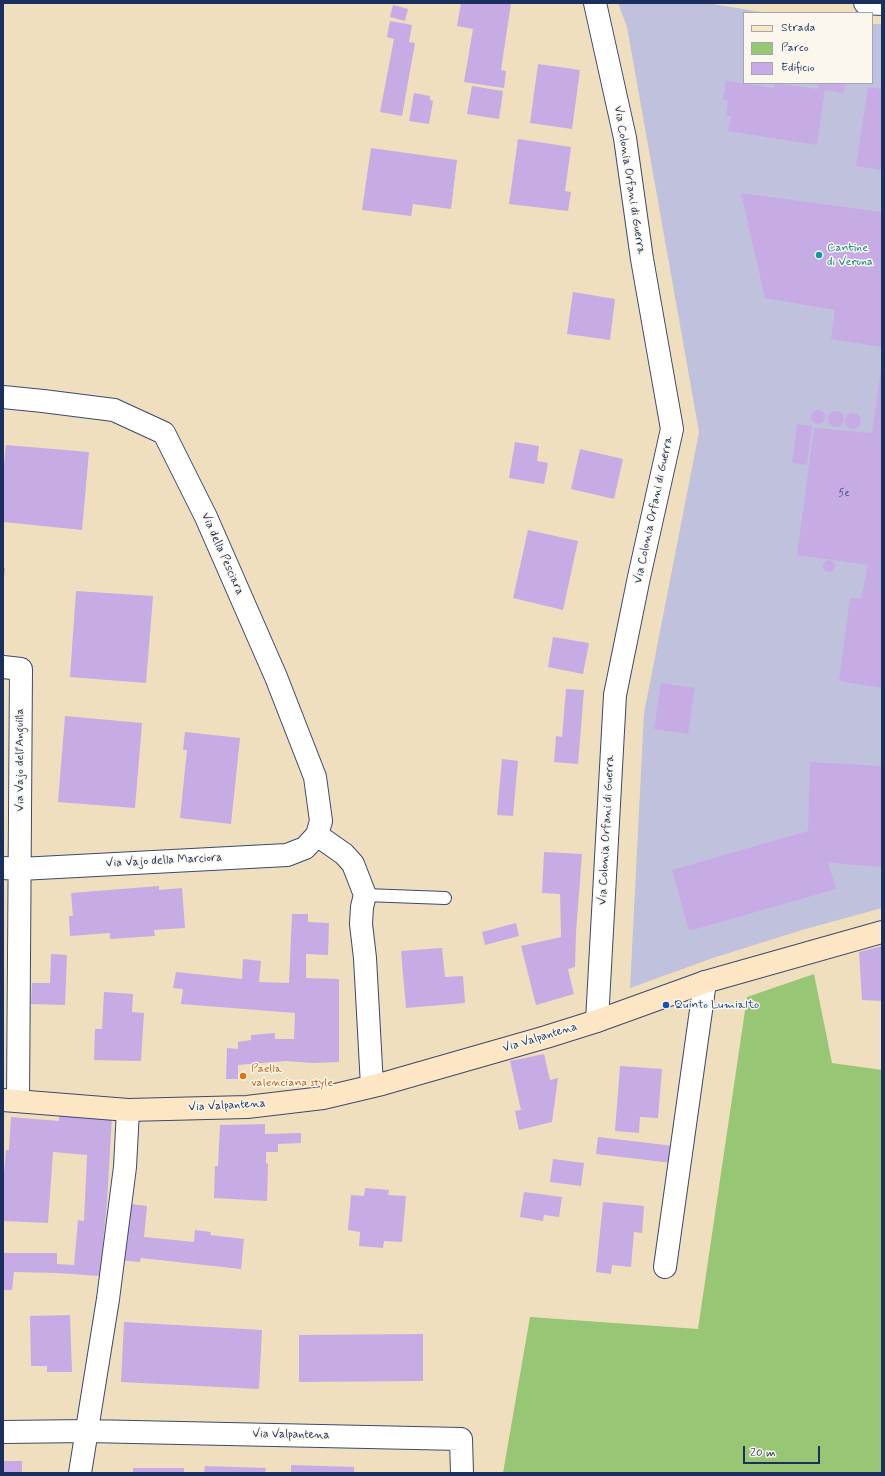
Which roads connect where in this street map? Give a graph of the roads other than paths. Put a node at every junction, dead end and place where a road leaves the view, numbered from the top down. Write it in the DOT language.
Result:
graph roads {
  1 [pos="595,3"];
  2 [pos="865,3"];
  3 [pos="882,4"];
  4 [pos="3,397"];
  5 [pos="3,667"];
  6 [pos="317,835"];
  7 [pos="11,868"];
  8 [pos="365,895"];
  9 [pos="445,898"];
  10 [pos="882,932"];
  11 [pos="705,982"];
  12 [pos="596,1021"];
  13 [pos="372,1086"];
  14 [pos="10,1100"];
  15 [pos="128,1110"];
  16 [pos="665,1267"];
  17 [pos="86,1431"];
  18 [pos="3,1432"];
  19 [pos="80,1473"];
  20 [pos="462,1473"];
  1 -- 12 [label="street, Via Colonia Orfani di Guerra"];
  2 -- 3 [label="street"];
  4 -- 6 [label="street, Via della Pesciara"];
  5 -- 7 [label="street, Via Vajo dell'Anguilla"];
  6 -- 7 [label="street, Via Vajo della Marciora"];
  6 -- 8 [label="street"];
  7 -- 14 [label="street, Via Valpantena"];
  8 -- 9 [label="lane"];
  8 -- 13 [label="street"];
  10 -- 11 [label="street, Via Valpantena"];
  11 -- 12 [label="street, Via Valpantena"];
  11 -- 16 [label="street"];
  12 -- 13 [label="street, Via Valpantena"];
  13 -- 15 [label="street, Via Valpantena"];
  14 -- 15 [label="street, Via Valpantena"];
  15 -- 17 [label="street"];
  17 -- 18 [label="street, Via Valpantena"];
  17 -- 19 [label="street"];
  17 -- 20 [label="street, Via Valpantena"];
}
